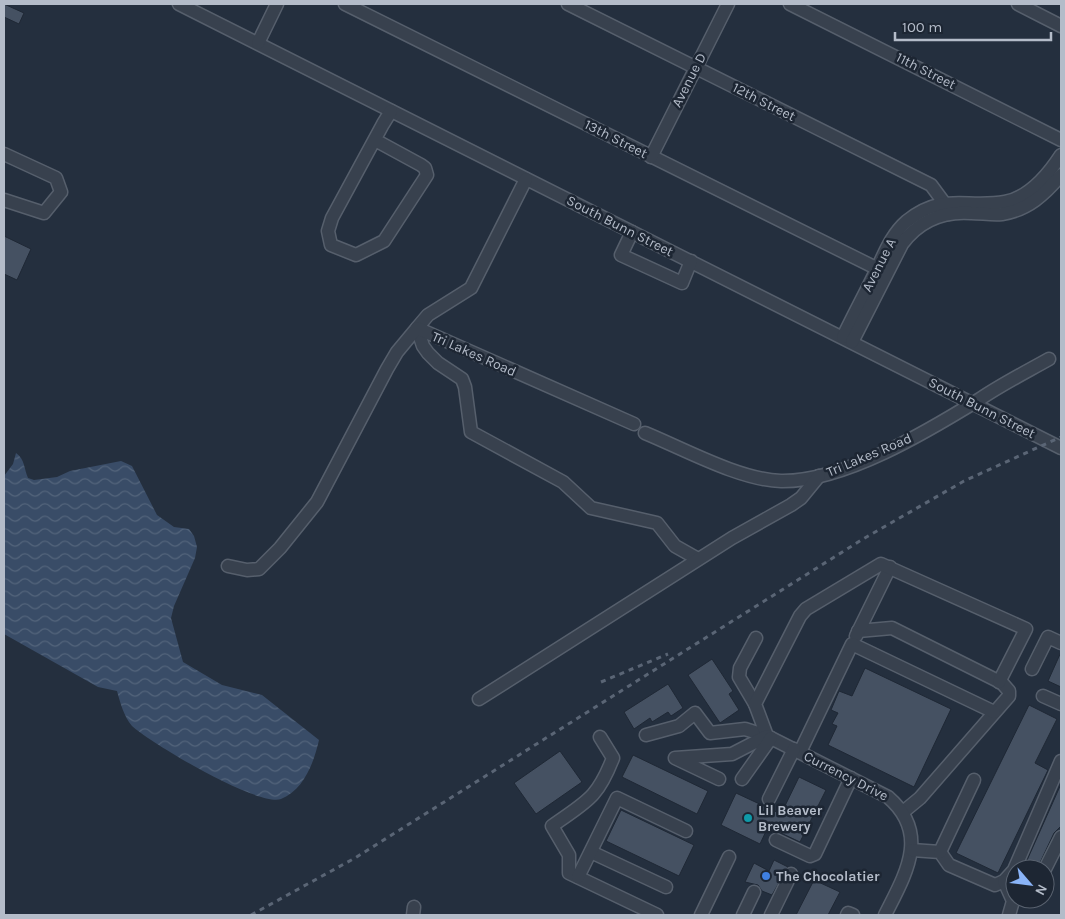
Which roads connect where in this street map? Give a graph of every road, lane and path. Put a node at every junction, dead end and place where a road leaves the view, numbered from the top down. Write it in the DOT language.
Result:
graph roads {
  1 [pos="179,4"];
  2 [pos="277,4"];
  3 [pos="345,4"];
  4 [pos="568,4"];
  5 [pos="728,4"];
  6 [pos="790,4"];
  7 [pos="1018,4"];
  8 [pos="1061,26"];
  9 [pos="258,43"];
  10 [pos="695,67"];
  11 [pos="391,111"];
  12 [pos="375,140"];
  13 [pos="1061,140"];
  14 [pos="4,154"];
  15 [pos="1061,154"];
  16 [pos="651,157"];
  17 [pos="1061,175"];
  18 [pos="526,179"];
  19 [pos="4,200"];
  20 [pos="946,209"];
  21 [pos="632,232"];
  22 [pos="691,261"];
  23 [pos="882,271"];
  24 [pos="417,328"];
  25 [pos="847,339"];
  26 [pos="1049,359"];
  27 [pos="974,403"];
  28 [pos="634,424"];
  29 [pos="645,434"];
  30 [pos="1061,448"];
  31 [pos="819,476"];
  32 [pos="698,559"];
  33 [pos="228,566"];
  34 [pos="890,567"];
  35 [pos="858,631"];
  36 [pos="756,638"];
  37 [pos="1061,643"];
  38 [pos="852,644"];
  39 [pos="1032,669"];
  40 [pos="999,682"];
  41 [pos="1042,696"];
  42 [pos="479,699"];
  43 [pos="755,704"];
  44 [pos="1061,704"];
  45 [pos="994,712"];
  46 [pos="646,735"];
  47 [pos="600,737"];
  48 [pos="769,737"];
  49 [pos="797,751"];
  50 [pos="1060,766"];
  51 [pos="852,778"];
  52 [pos="719,779"];
  53 [pos="742,779"];
  54 [pos="974,780"];
  55 [pos="769,799"];
  56 [pos="902,812"];
  57 [pos="686,830"];
  58 [pos="1061,836"];
  59 [pos="776,840"];
  60 [pos="912,850"];
  61 [pos="591,852"];
  62 [pos="940,852"];
  63 [pos="729,857"];
  64 [pos="1019,859"];
  65 [pos="1050,859"];
  66 [pos="791,874"];
  67 [pos="574,875"];
  68 [pos="1004,881"];
  69 [pos="666,887"];
  70 [pos="754,892"];
  71 [pos="649,914"];
  72 [pos="701,915"];
  73 [pos="743,915"];
  74 [pos="771,915"];
  75 [pos="847,915"];
  76 [pos="853,915"];
  77 [pos="885,915"];
  78 [pos="1009,915"];
  1 -- 9 [label="street, South Bunn Street"];
  2 -- 9 [label="street"];
  3 -- 16 [label="street, 13th Street"];
  4 -- 10 [label="street, 12th Street"];
  5 -- 10 [label="street, Avenue D"];
  6 -- 13 [label="street, 11th Street"];
  7 -- 8 [label="street"];
  9 -- 11 [label="street, South Bunn Street"];
  10 -- 16 [label="street, Avenue D"];
  10 -- 20 [label="street, 12th Street"];
  11 -- 12 [label="street"];
  11 -- 18 [label="street, South Bunn Street"];
  12 -- 12 [label="street"];
  14 -- 19 [label="street"];
  15 -- 20 [label="street, Avenue A"];
  16 -- 23 [label="street, 13th Street"];
  17 -- 20 [label="street, Avenue A"];
  18 -- 21 [label="street, South Bunn Street"];
  18 -- 24 [label="street"];
  20 -- 23 [label="street, Avenue A"];
  21 -- 22 [label="street, South Bunn Street"];
  21 -- 22 [label="street"];
  22 -- 25 [label="street, South Bunn Street"];
  23 -- 25 [label="street, Avenue A"];
  24 -- 28 [label="street, Tri Lakes Road"];
  24 -- 32 [label="street"];
  24 -- 33 [label="street, Tri Lakes Road"];
  25 -- 27 [label="street, South Bunn Street"];
  26 -- 27 [label="street, Tri Lakes Road"];
  27 -- 30 [label="street, South Bunn Street"];
  27 -- 31 [label="street, Tri Lakes Road"];
  29 -- 31 [label="street, Tri Lakes Road"];
  31 -- 32 [label="street"];
  32 -- 42 [label="street"];
  34 -- 35 [label="street"];
  34 -- 40 [label="street"];
  34 -- 43 [label="street"];
  35 -- 38 [label="street"];
  35 -- 40 [label="street"];
  36 -- 43 [label="street"];
  37 -- 39 [label="street"];
  38 -- 45 [label="street"];
  38 -- 49 [label="street"];
  40 -- 45 [label="street"];
  41 -- 44 [label="street"];
  43 -- 48 [label="street"];
  45 -- 56 [label="street"];
  46 -- 48 [label="street, Currency Drive"];
  47 -- 67 [label="street"];
  48 -- 49 [label="street, Currency Drive"];
  48 -- 52 [label="street"];
  48 -- 53 [label="street"];
  49 -- 51 [label="street, Currency Drive"];
  49 -- 55 [label="street"];
  50 -- 64 [label="street"];
  51 -- 56 [label="street, Currency Drive"];
  51 -- 59 [label="street"];
  54 -- 62 [label="street"];
  56 -- 60 [label="street, Currency Drive"];
  57 -- 61 [label="street"];
  58 -- 65 [label="street"];
  60 -- 62 [label="street"];
  60 -- 77 [label="street, Currency Drive"];
  61 -- 67 [label="street"];
  61 -- 69 [label="street"];
  62 -- 68 [label="street"];
  63 -- 72 [label="street"];
  66 -- 74 [label="street"];
  67 -- 71 [label="street"];
  68 -- 78 [label="street"];
  70 -- 73 [label="street"];
  75 -- 76 [label="street"];
}
